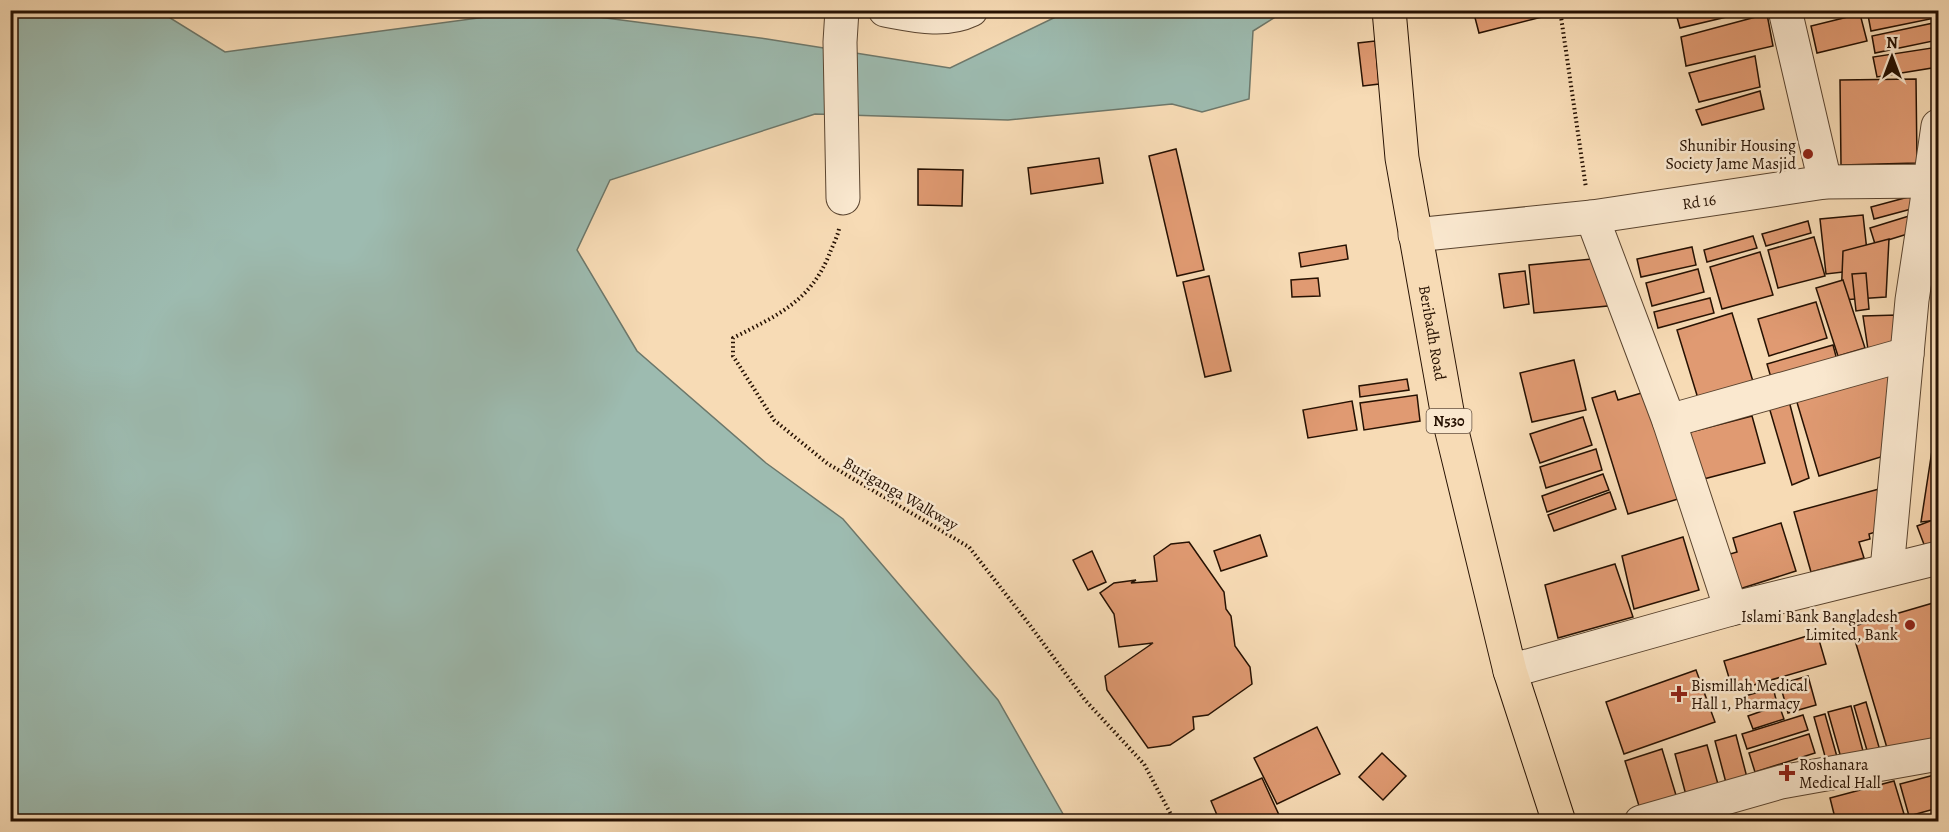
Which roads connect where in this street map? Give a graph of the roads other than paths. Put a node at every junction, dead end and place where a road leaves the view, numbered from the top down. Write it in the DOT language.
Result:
graph roads {
  1 [pos="885,10"];
  2 [pos="971,10"];
  3 [pos="1389,10"];
  4 [pos="1785,10"];
  5 [pos="841,26"];
  6 [pos="1938,126"];
  7 [pos="1930,181"];
  8 [pos="1825,183"];
  9 [pos="843,198"];
  10 [pos="1592,218"];
  11 [pos="1415,235"];
  12 [pos="1925,297"];
  13 [pos="1907,354"];
  14 [pos="1669,421"];
  15 [pos="1937,566"];
  16 [pos="1887,570"];
  17 [pos="1731,609"];
  18 [pos="1510,670"];
  19 [pos="1938,754"];
  20 [pos="1559,822"];
  21 [pos="1641,822"];
  1 -- 2 [label="street"];
  3 -- 11 [label="highway, Beribadh Road / N530"];
  4 -- 8 [label="street"];
  5 -- 9 [label="street"];
  6 -- 7 [label="street"];
  7 -- 8 [label="street, Rd 16"];
  7 -- 12 [label="street"];
  8 -- 10 [label="street, Rd 16"];
  10 -- 11 [label="street, Rd 16"];
  10 -- 14 [label="street"];
  11 -- 18 [label="highway, Beribadh Road / N530"];
  12 -- 13 [label="street"];
  13 -- 14 [label="street"];
  13 -- 16 [label="street"];
  14 -- 17 [label="street"];
  15 -- 16 [label="street"];
  16 -- 17 [label="street"];
  17 -- 18 [label="street"];
  18 -- 20 [label="highway, Beribadh Road / N530"];
  19 -- 21 [label="street"];
}
